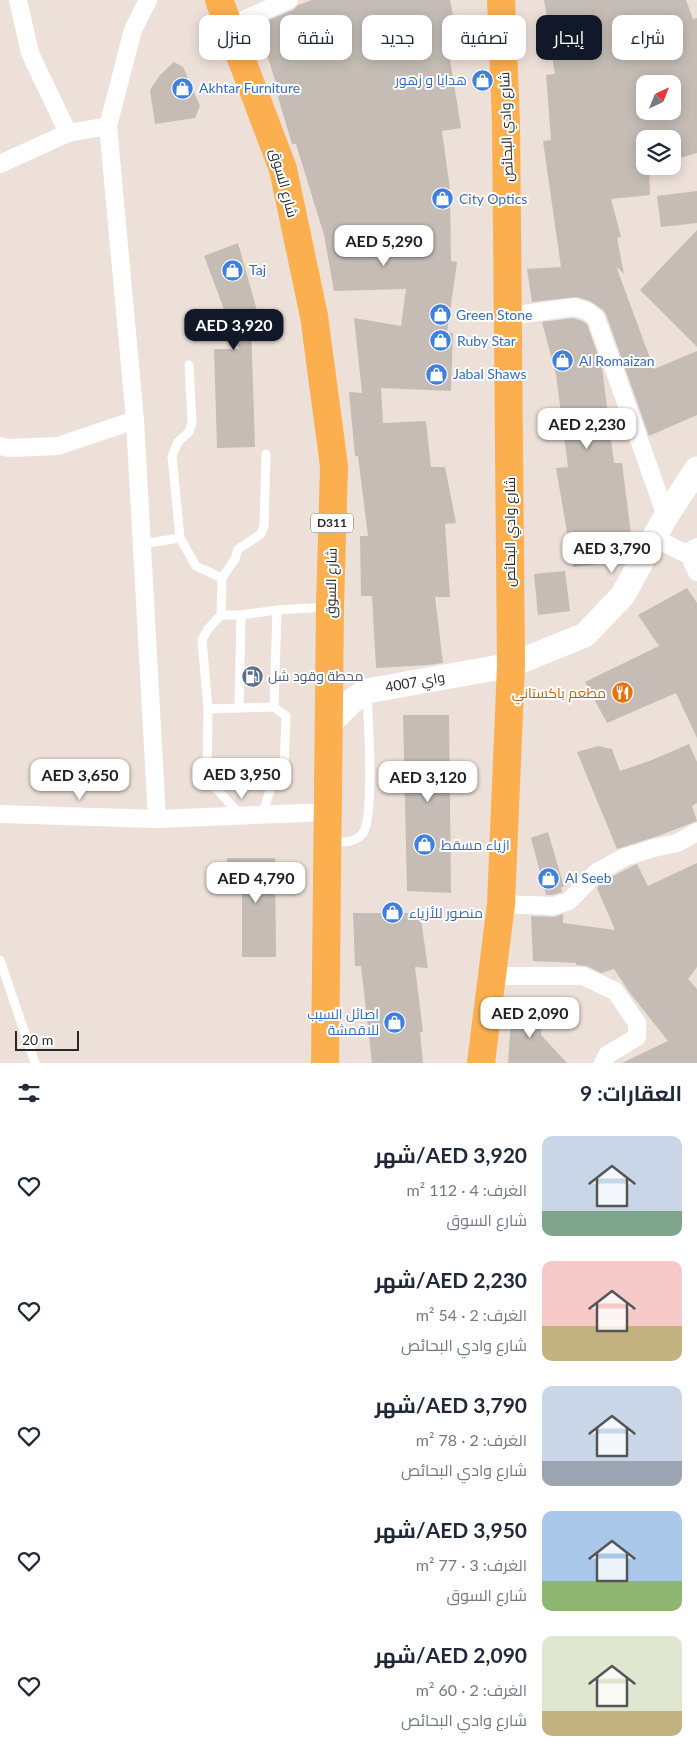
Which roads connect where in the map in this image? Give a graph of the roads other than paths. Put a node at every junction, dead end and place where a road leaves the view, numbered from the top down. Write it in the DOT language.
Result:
graph roads {
  1 [pos="18,0"];
  2 [pos="148,0"];
  3 [pos="219,0"];
  4 [pos="289,0"];
  5 [pos="501,0"];
  6 [pos="225,15"];
  7 [pos="255,15"];
  8 [pos="243,60"];
  9 [pos="108,126"];
  10 [pos="68,133"];
  11 [pos="0,164"];
  12 [pos="509,316"];
  13 [pos="189,365"];
  14 [pos="135,420"];
  15 [pos="0,446"];
  16 [pos="266,454"];
  17 [pos="697,469"];
  18 [pos="666,516"];
  19 [pos="180,538"];
  20 [pos="655,538"];
  21 [pos="142,544"];
  22 [pos="692,550"];
  23 [pos="697,572"];
  24 [pos="222,578"];
  25 [pos="330,607"];
  26 [pos="278,610"];
  27 [pos="222,615"];
  28 [pos="241,615"];
  29 [pos="511,665"];
  30 [pos="366,691"];
  31 [pos="239,707"];
  32 [pos="274,707"];
  33 [pos="208,709"];
  34 [pos="330,722"];
  35 [pos="329,812"];
  36 [pos="0,814"];
  37 [pos="262,816"];
  38 [pos="242,817"];
  39 [pos="157,819"];
  40 [pos="697,832"];
  41 [pos="328,843"];
  42 [pos="501,904"];
  43 [pos="0,960"];
  44 [pos="492,976"];
  45 [pos="35,1063"];
  46 [pos="325,1063"];
  47 [pos="481,1063"];
  48 [pos="603,1063"];
  1 -- 10 [label="street"];
  2 -- 9 [label="street"];
  3 -- 6 [label="main road, شارع السوق / D311"];
  4 -- 7 [label="street"];
  5 -- 12 [label="main road, شارع وادي البحائص"];
  8 -- 25 [label="main road, شارع السوق / D311"];
  9 -- 10 [label="street"];
  9 -- 14 [label="street"];
  10 -- 11 [label="street"];
  12 -- 18 [label="street"];
  12 -- 29 [label="main road, شارع وادي البحائص"];
  13 -- 19 [label="lane"];
  14 -- 15 [label="street"];
  14 -- 21 [label="street"];
  16 -- 24 [label="lane"];
  17 -- 18 [label="street, واي 4007"];
  18 -- 20 [label="street, واي 4007"];
  19 -- 21 [label="lane"];
  19 -- 24 [label="lane"];
  20 -- 22 [label="street"];
  20 -- 29 [label="street, واي 4007"];
  21 -- 39 [label="street"];
  22 -- 23 [label="street"];
  24 -- 27 [label="lane"];
  25 -- 26 [label="lane"];
  25 -- 34 [label="main road, شارع السوق / D311"];
  26 -- 28 [label="lane"];
  26 -- 32 [label="lane"];
  27 -- 28 [label="lane"];
  27 -- 33 [label="lane"];
  28 -- 31 [label="lane"];
  29 -- 30 [label="street, واي 4007"];
  29 -- 42 [label="main road, شارع وادي البحائص"];
  30 -- 34 [label="street, واي 4007"];
  30 -- 41 [label="lane"];
  31 -- 32 [label="lane"];
  31 -- 33 [label="lane"];
  32 -- 37 [label="lane"];
  33 -- 38 [label="lane"];
  34 -- 35 [label="main road, شارع السوق / D311"];
  35 -- 37 [label="street"];
  35 -- 41 [label="main road, شارع السوق / D311"];
  36 -- 39 [label="street"];
  37 -- 38 [label="street"];
  38 -- 39 [label="street"];
  40 -- 42 [label="street"];
  41 -- 46 [label="main road, شارع السوق / D311"];
  42 -- 44 [label="main road, شارع وادي البحائص"];
  43 -- 45 [label="lane"];
  44 -- 47 [label="main road, شارع وادي البحائص"];
  44 -- 48 [label="street"];
}
